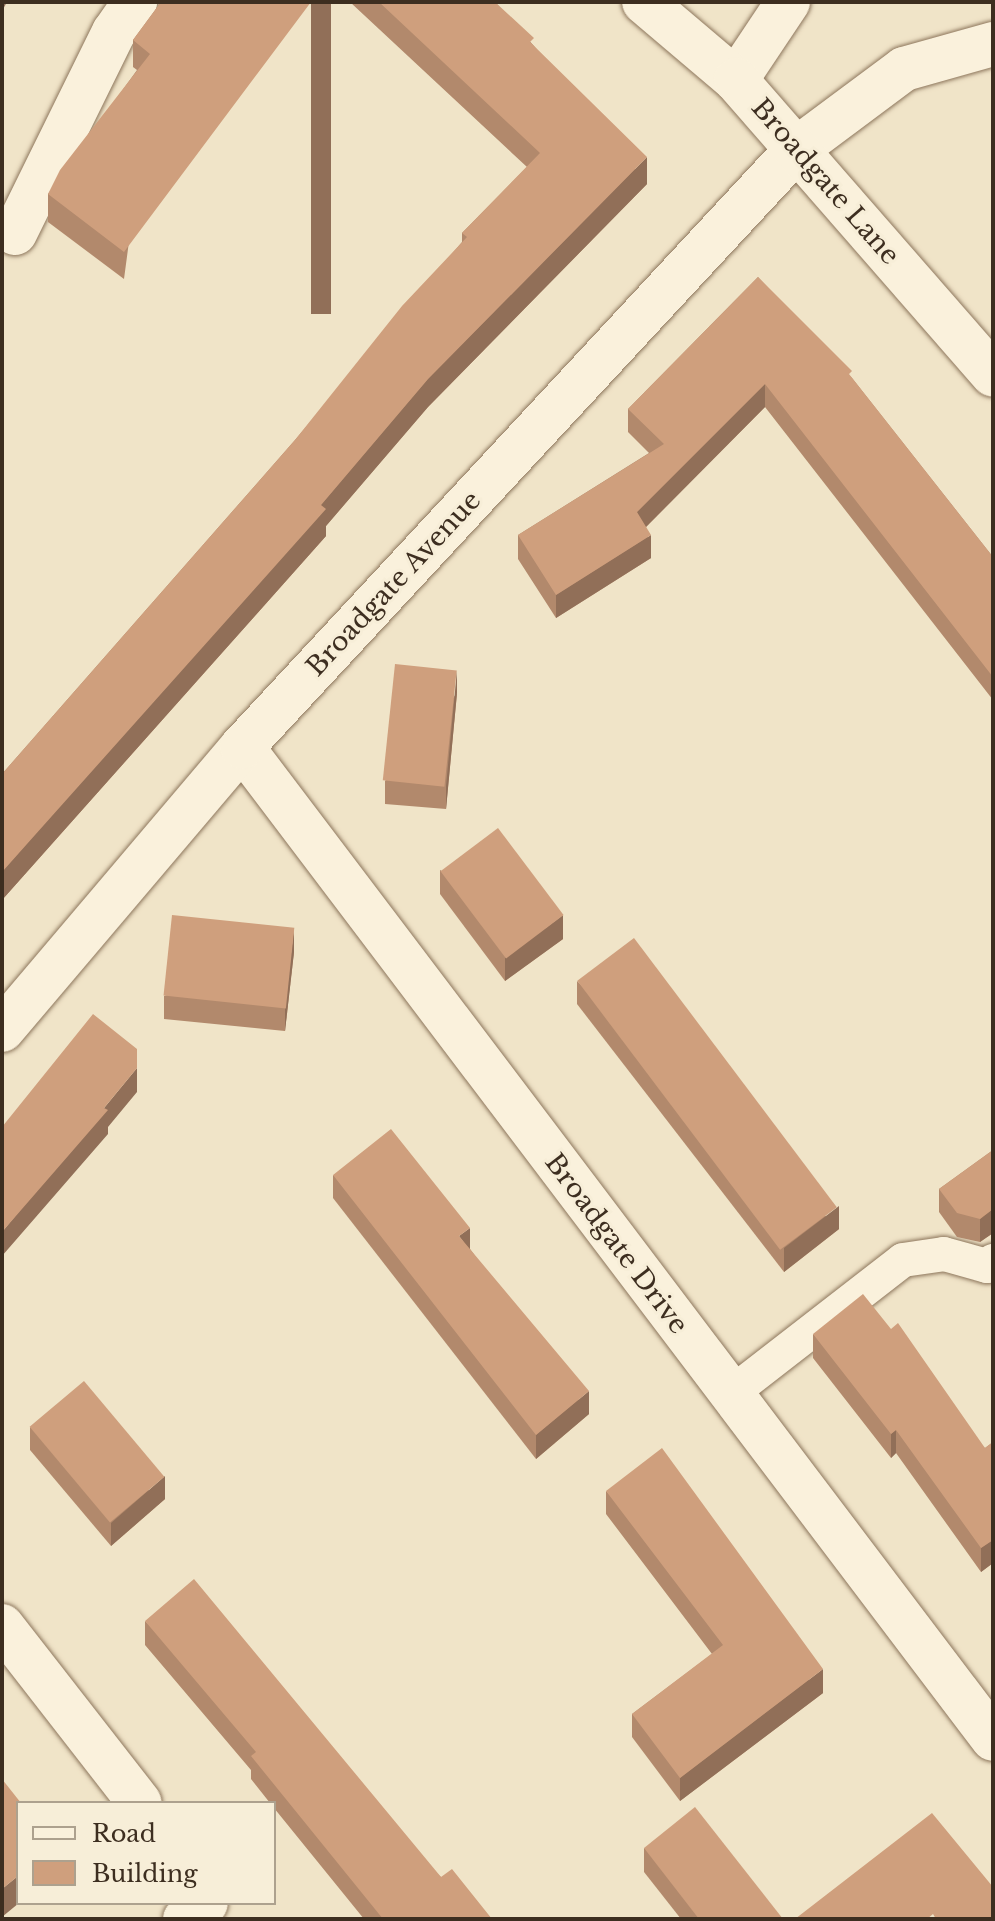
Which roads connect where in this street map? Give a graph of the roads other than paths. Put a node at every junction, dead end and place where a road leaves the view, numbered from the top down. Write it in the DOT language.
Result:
graph roads {
  1 [pos="135,2"];
  2 [pos="644,2"];
  3 [pos="788,2"];
  4 [pos="993,44"];
  5 [pos="736,80"];
  6 [pos="798,148"];
  7 [pos="15,233"];
  8 [pos="993,375"];
  9 [pos="242,747"];
  10 [pos="2,1030"];
  11 [pos="993,1261"];
  12 [pos="729,1395"];
  13 [pos="2,1626"];
  14 [pos="993,1739"];
  15 [pos="138,1801"];
  16 [pos="203,1905"];
  17 [pos="185,1919"];
  1 -- 7 [label="street"];
  2 -- 5 [label="street, Broadgate Lane"];
  3 -- 5 [label="street"];
  4 -- 6 [label="street, Broadgate Avenue"];
  5 -- 6 [label="street, Broadgate Lane"];
  6 -- 8 [label="street, Broadgate Lane"];
  6 -- 9 [label="street, Broadgate Avenue"];
  9 -- 10 [label="street, Broadgate Avenue"];
  9 -- 12 [label="street, Broadgate Drive"];
  11 -- 12 [label="lane"];
  12 -- 14 [label="street, Broadgate Drive"];
  13 -- 15 [label="street"];
  16 -- 17 [label="street"];
}
